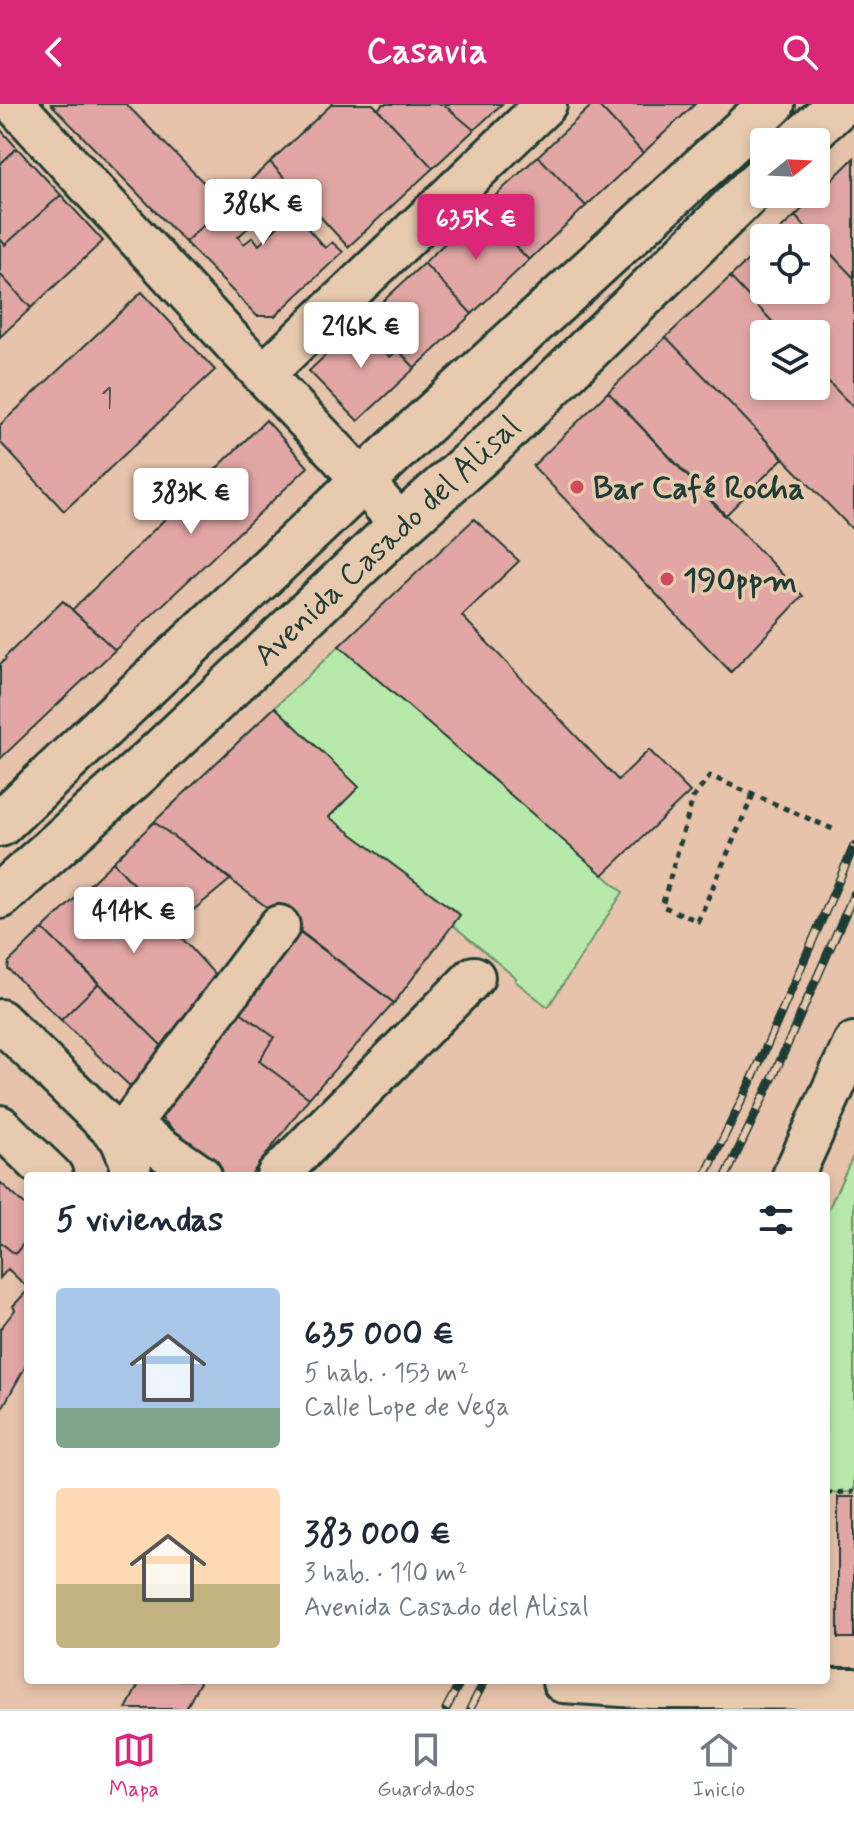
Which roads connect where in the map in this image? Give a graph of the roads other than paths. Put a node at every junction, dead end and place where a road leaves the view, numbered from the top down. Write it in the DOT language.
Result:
graph roads {
  1 [pos="14,104"];
  2 [pos="546,104"];
  3 [pos="772,104"];
  4 [pos="840,104"];
  5 [pos="814,128"];
  6 [pos="750,191"];
  7 [pos="263,375"];
  8 [pos="362,481"];
  9 [pos="401,525"];
  10 [pos="0,824"];
  11 [pos="0,896"];
  12 [pos="279,926"];
  13 [pos="474,977"];
  14 [pos="0,1020"];
  15 [pos="848,1067"];
  16 [pos="0,1126"];
  17 [pos="124,1132"];
  18 [pos="48,1172"];
  19 [pos="130,1172"];
  20 [pos="194,1172"];
  21 [pos="281,1172"];
  22 [pos="795,1172"];
  23 [pos="854,1689"];
  24 [pos="560,1690"];
  1 -- 7 [label="street"];
  2 -- 7 [label="street"];
  3 -- 8 [label="main road, Avenida Casado del Alisal"];
  4 -- 5 [label="main road"];
  6 -- 9 [label="main road, Avenida Casado del Alisal"];
  7 -- 8 [label="street"];
  8 -- 9 [label="street"];
  8 -- 10 [label="main road, Avenida Casado del Alisal"];
  9 -- 11 [label="main road, Avenida Casado del Alisal"];
  12 -- 17 [label="street"];
  13 -- 21 [label="street"];
  14 -- 17 [label="street"];
  15 -- 22 [label="street"];
  16 -- 18 [label="street"];
  17 -- 19 [label="street"];
  17 -- 20 [label="street"];
  23 -- 24 [label="street"];
}
